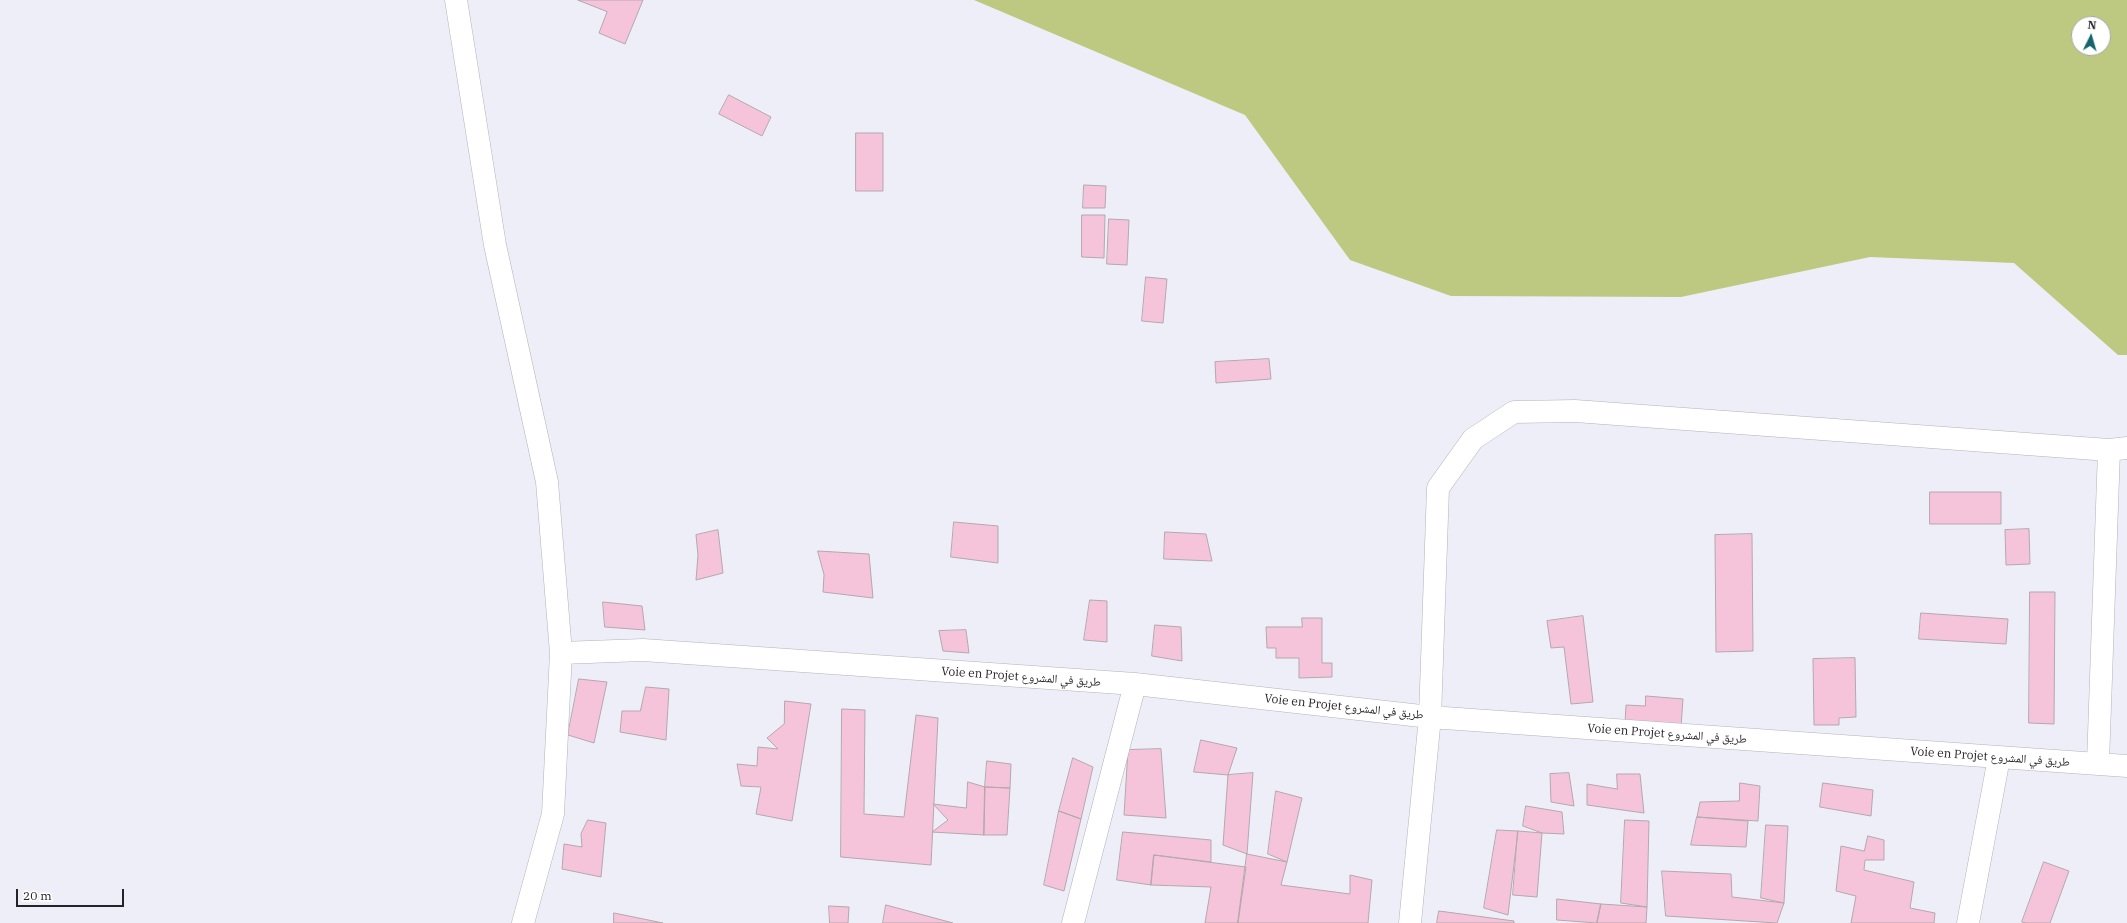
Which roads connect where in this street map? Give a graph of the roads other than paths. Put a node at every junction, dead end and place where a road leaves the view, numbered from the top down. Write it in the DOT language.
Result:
graph roads {
  1 [pos="456,0"];
  2 [pos="2118,449"];
  3 [pos="561,653"];
  4 [pos="1135,684"];
  5 [pos="1430,717"];
  6 [pos="1999,758"];
  7 [pos="2098,763"];
  8 [pos="2127,766"];
  9 [pos="523,923"];
  10 [pos="1073,923"];
  11 [pos="1410,923"];
  12 [pos="1968,923"];
  1 -- 3 [label="street"];
  2 -- 5 [label="street"];
  2 -- 7 [label="street"];
  3 -- 4 [label="street, Voie en Projet طريق في المشروع"];
  3 -- 9 [label="street"];
  4 -- 5 [label="street, Voie en Projet طريق في المشروع"];
  4 -- 10 [label="street"];
  5 -- 6 [label="street, Voie en Projet طريق في المشروع"];
  5 -- 11 [label="street"];
  6 -- 7 [label="street, Voie en Projet طريق في المشروع"];
  6 -- 12 [label="street"];
  7 -- 8 [label="street, Voie en Projet طريق في المشروع"];
}
